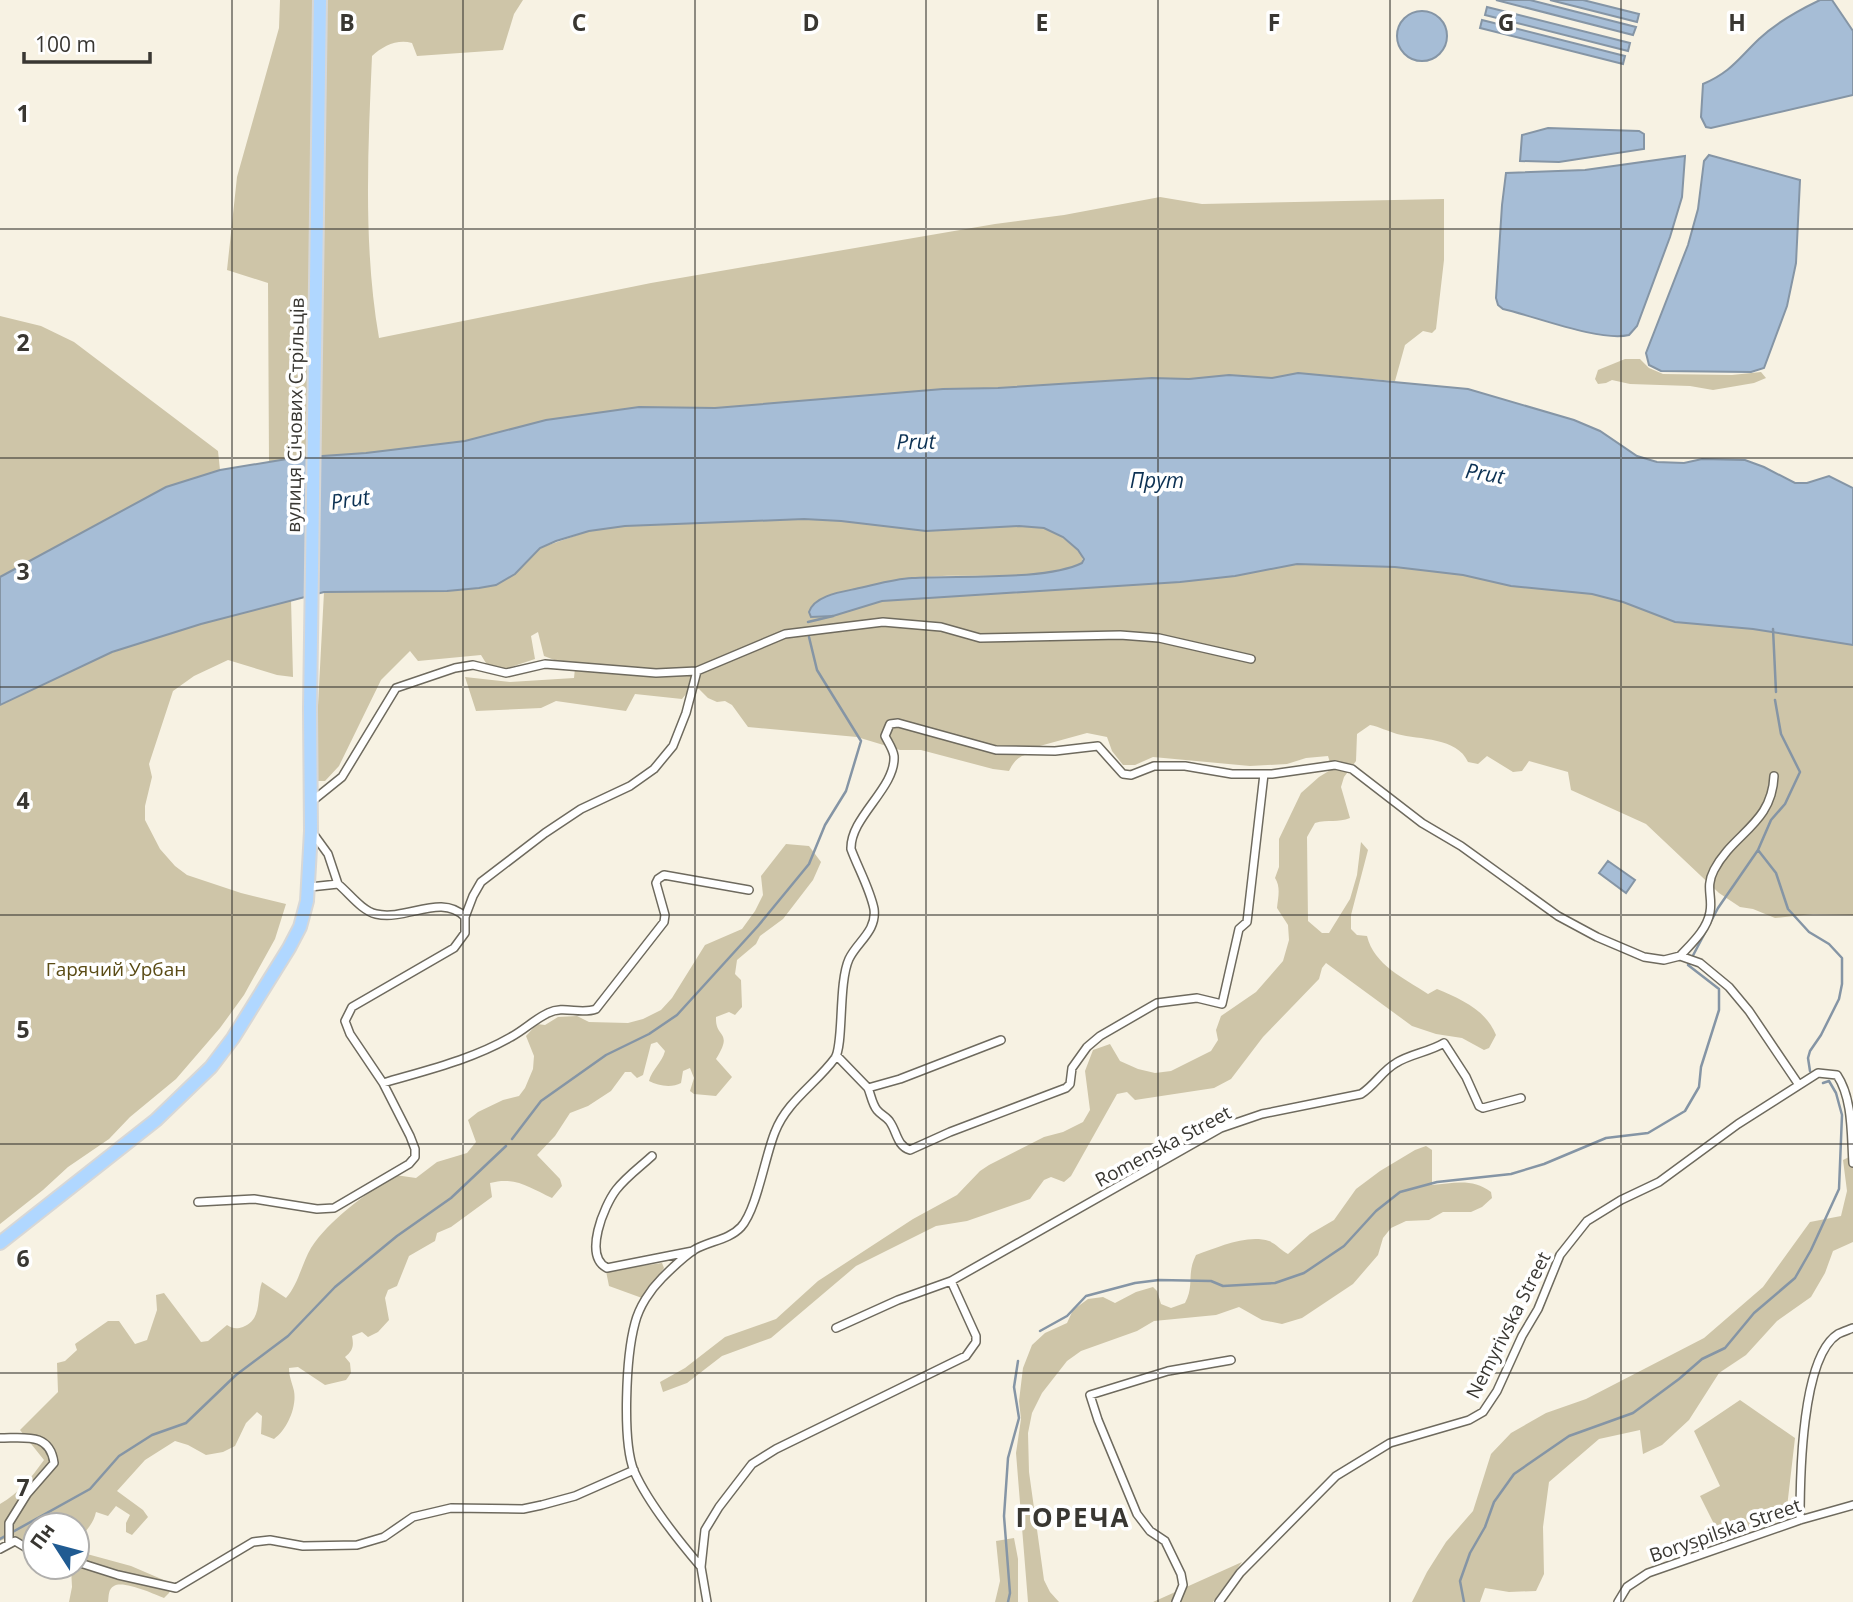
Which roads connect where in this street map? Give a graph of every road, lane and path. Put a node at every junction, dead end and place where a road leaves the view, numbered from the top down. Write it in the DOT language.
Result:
graph roads {
  1 [pos="320,0"];
  2 [pos="1251,659"];
  3 [pos="697,671"];
  4 [pos="1264,774"];
  5 [pos="1774,776"];
  6 [pos="311,802"];
  7 [pos="312,831"];
  8 [pos="338,884"];
  9 [pos="310,887"];
  10 [pos="749,890"];
  11 [pos="465,917"];
  12 [pos="1682,957"];
  13 [pos="1001,1040"];
  14 [pos="837,1056"];
  15 [pos="383,1083"];
  16 [pos="1799,1085"];
  17 [pos="868,1088"];
  18 [pos="1521,1098"];
  19 [pos="652,1156"];
  20 [pos="1853,1163"];
  21 [pos="198,1202"];
  22 [pos="0,1243"];
  23 [pos="694,1251"];
  24 [pos="951,1280"];
  25 [pos="836,1328"];
  26 [pos="1853,1328"];
  27 [pos="1231,1360"];
  28 [pos="0,1438"];
  29 [pos="634,1470"];
  30 [pos="1853,1505"];
  31 [pos="1800,1520"];
  32 [pos="9,1540"];
  33 [pos="21,1545"];
  34 [pos="0,1549"];
  35 [pos="91,1566"];
  36 [pos="701,1567"];
  37 [pos="707,1602"];
  38 [pos="1176,1602"];
  39 [pos="1219,1602"];
  40 [pos="1618,1602"];
  1 -- 6 [label="main road, вулиця Січових Стрільців"];
  2 -- 3 [label="street"];
  3 -- 6 [label="street"];
  3 -- 11 [label="street"];
  4 -- 12 [label="street"];
  4 -- 14 [label="street"];
  4 -- 17 [label="street"];
  5 -- 12 [label="street"];
  6 -- 7 [label="main road, вулиця Січових Стрільців"];
  7 -- 8 [label="street, вулиця Січових Стрільців"];
  7 -- 9 [label="main road, вулиця Січових Стрільців"];
  8 -- 9 [label="street"];
  8 -- 11 [label="street, вулиця Січових Стрільців"];
  9 -- 22 [label="main road, вулиця Січових Стрільців"];
  10 -- 15 [label="street"];
  11 -- 15 [label="street"];
  12 -- 16 [label="street"];
  13 -- 17 [label="street"];
  14 -- 17 [label="street"];
  14 -- 23 [label="street"];
  15 -- 21 [label="street"];
  16 -- 20 [label="street, Nemyrivska Street"];
  16 -- 39 [label="street, Nemyrivska Street"];
  18 -- 24 [label="street, Romenska Street"];
  19 -- 23 [label="street"];
  23 -- 29 [label="street"];
  24 -- 25 [label="street, Romenska Street"];
  24 -- 36 [label="street"];
  26 -- 31 [label="street"];
  27 -- 38 [label="street"];
  28 -- 32 [label="street"];
  29 -- 35 [label="street"];
  29 -- 36 [label="street"];
  30 -- 31 [label="street, Boryspilska Street"];
  31 -- 40 [label="street, Boryspilska Street"];
  32 -- 33 [label="street"];
  32 -- 34 [label="street"];
  36 -- 37 [label="street"];
}
